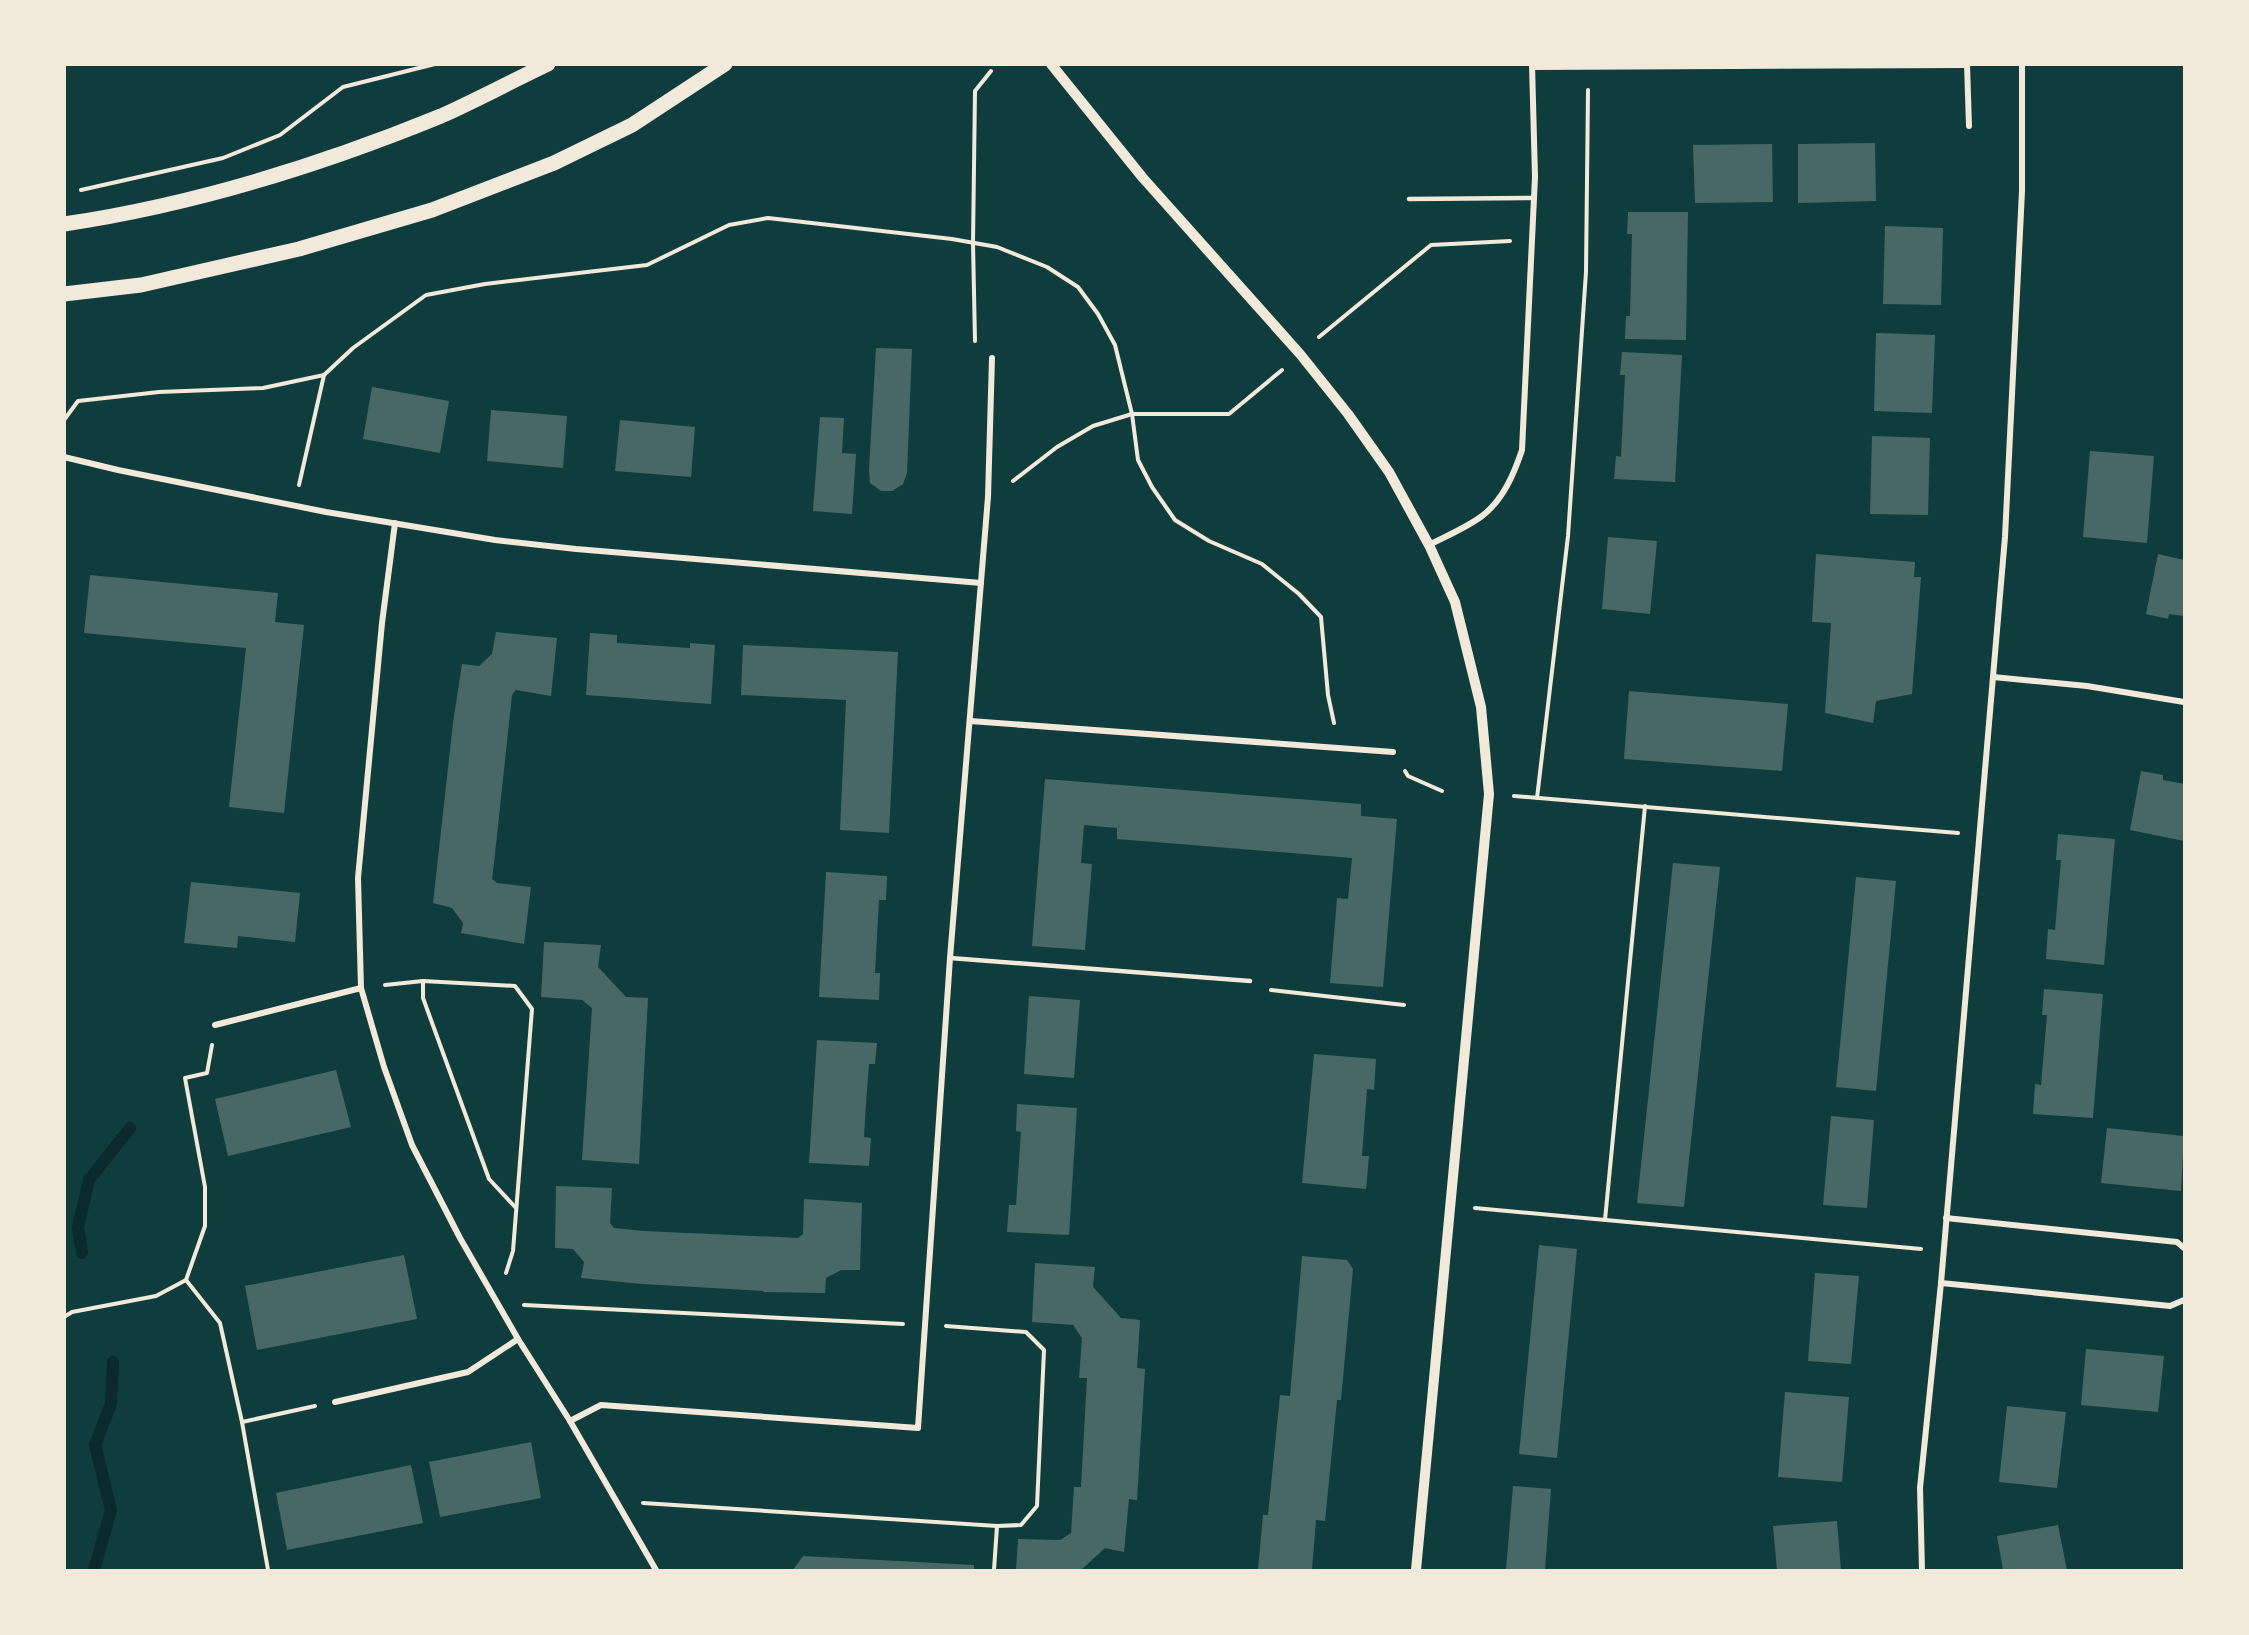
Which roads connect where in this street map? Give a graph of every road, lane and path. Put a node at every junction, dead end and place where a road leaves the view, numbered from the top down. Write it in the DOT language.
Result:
graph roads {
  1 [pos="435,64"];
  2 [pos="548,64"];
  3 [pos="725,64"];
  4 [pos="1051,64"];
  5 [pos="2022,64"];
  6 [pos="1967,65"];
  7 [pos="1532,66"];
  8 [pos="1588,67"];
  9 [pos="992,71"];
  10 [pos="1969,126"];
  11 [pos="76,191"];
  12 [pos="1534,198"];
  13 [pos="1409,199"];
  14 [pos="64,224"];
  15 [pos="1532,239"];
  16 [pos="973,243"];
  17 [pos="64,294"];
  18 [pos="1300,354"];
  19 [pos="992,358"];
  20 [pos="324,375"];
  21 [pos="1131,414"];
  22 [pos="64,420"];
  23 [pos="64,457"];
  24 [pos="988,497"];
  25 [pos="295,506"];
  26 [pos="395,523"];
  27 [pos="1429,545"];
  28 [pos="981,583"];
  29 [pos="1993,677"];
  30 [pos="2184,702"];
  31 [pos="970,720"];
  32 [pos="1343,727"];
  33 [pos="1393,753"];
  34 [pos="1407,765"];
  35 [pos="1408,776"];
  36 [pos="1442,791"];
  37 [pos="1489,794"];
  38 [pos="1537,798"];
  39 [pos="1645,806"];
  40 [pos="1979,835"];
  41 [pos="950,958"];
  42 [pos="423,981"];
  43 [pos="1250,981"];
  44 [pos="361,988"];
  45 [pos="1404,1005"];
  46 [pos="215,1025"];
  47 [pos="1450,1205"];
  48 [pos="517,1208"];
  49 [pos="1946,1218"];
  50 [pos="1605,1220"];
  51 [pos="2184,1248"];
  52 [pos="1943,1251"];
  53 [pos="186,1281"];
  54 [pos="1941,1284"];
  55 [pos="2184,1300"];
  56 [pos="497,1303"];
  57 [pos="64,1317"];
  58 [pos="925,1325"];
  59 [pos="518,1339"];
  60 [pos="335,1402"];
  61 [pos="570,1421"];
  62 [pos="242,1422"];
  63 [pos="616,1502"];
  64 [pos="997,1526"];
  65 [pos="268,1570"];
  66 [pos="656,1570"];
  67 [pos="994,1570"];
  68 [pos="1416,1570"];
  69 [pos="1922,1570"];
  1 -- 11 [label="path"];
  2 -- 14 [label="main road"];
  3 -- 17 [label="main road"];
  4 -- 18 [label="street"];
  5 -- 29 [label="street"];
  6 -- 8 [label="street"];
  6 -- 10 [label="street"];
  7 -- 8 [label="street"];
  7 -- 12 [label="street"];
  8 -- 38 [label="path"];
  9 -- 16 [label="path"];
  12 -- 13 [label="lane"];
  12 -- 15 [label="street"];
  15 -- 18 [label="path"];
  15 -- 27 [label="street"];
  16 -- 19 [label="path"];
  16 -- 20 [label="path"];
  16 -- 21 [label="path"];
  18 -- 21 [label="path"];
  18 -- 27 [label="street"];
  19 -- 24 [label="street"];
  20 -- 22 [label="path"];
  20 -- 25 [label="path"];
  21 -- 24 [label="path"];
  21 -- 32 [label="path"];
  23 -- 25 [label="street"];
  24 -- 28 [label="street"];
  25 -- 26 [label="street"];
  26 -- 28 [label="street"];
  26 -- 44 [label="street"];
  27 -- 37 [label="street"];
  28 -- 31 [label="street"];
  29 -- 30 [label="street"];
  29 -- 40 [label="street"];
  31 -- 33 [label="street"];
  31 -- 41 [label="street"];
  33 -- 35 [label="path"];
  34 -- 35 [label="path"];
  35 -- 36 [label="path"];
  37 -- 38 [label="path"];
  37 -- 47 [label="street"];
  38 -- 39 [label="path"];
  39 -- 40 [label="path"];
  39 -- 50 [label="path"];
  40 -- 49 [label="street"];
  41 -- 43 [label="lane"];
  41 -- 58 [label="street"];
  42 -- 44 [label="path"];
  42 -- 48 [label="path"];
  42 -- 48 [label="path"];
  43 -- 45 [label="path"];
  44 -- 46 [label="street"];
  44 -- 56 [label="street"];
  46 -- 53 [label="path"];
  47 -- 50 [label="path"];
  47 -- 68 [label="street"];
  48 -- 56 [label="path"];
  49 -- 51 [label="street"];
  49 -- 52 [label="street"];
  50 -- 52 [label="path"];
  52 -- 54 [label="street"];
  53 -- 57 [label="path"];
  53 -- 62 [label="path"];
  54 -- 55 [label="street"];
  54 -- 69 [label="street"];
  56 -- 58 [label="path"];
  56 -- 59 [label="street"];
  58 -- 61 [label="street"];
  58 -- 64 [label="path"];
  59 -- 60 [label="street"];
  59 -- 61 [label="street"];
  60 -- 62 [label="path"];
  61 -- 63 [label="street"];
  62 -- 65 [label="path"];
  63 -- 64 [label="path"];
  63 -- 66 [label="street"];
  64 -- 67 [label="path"];
}
